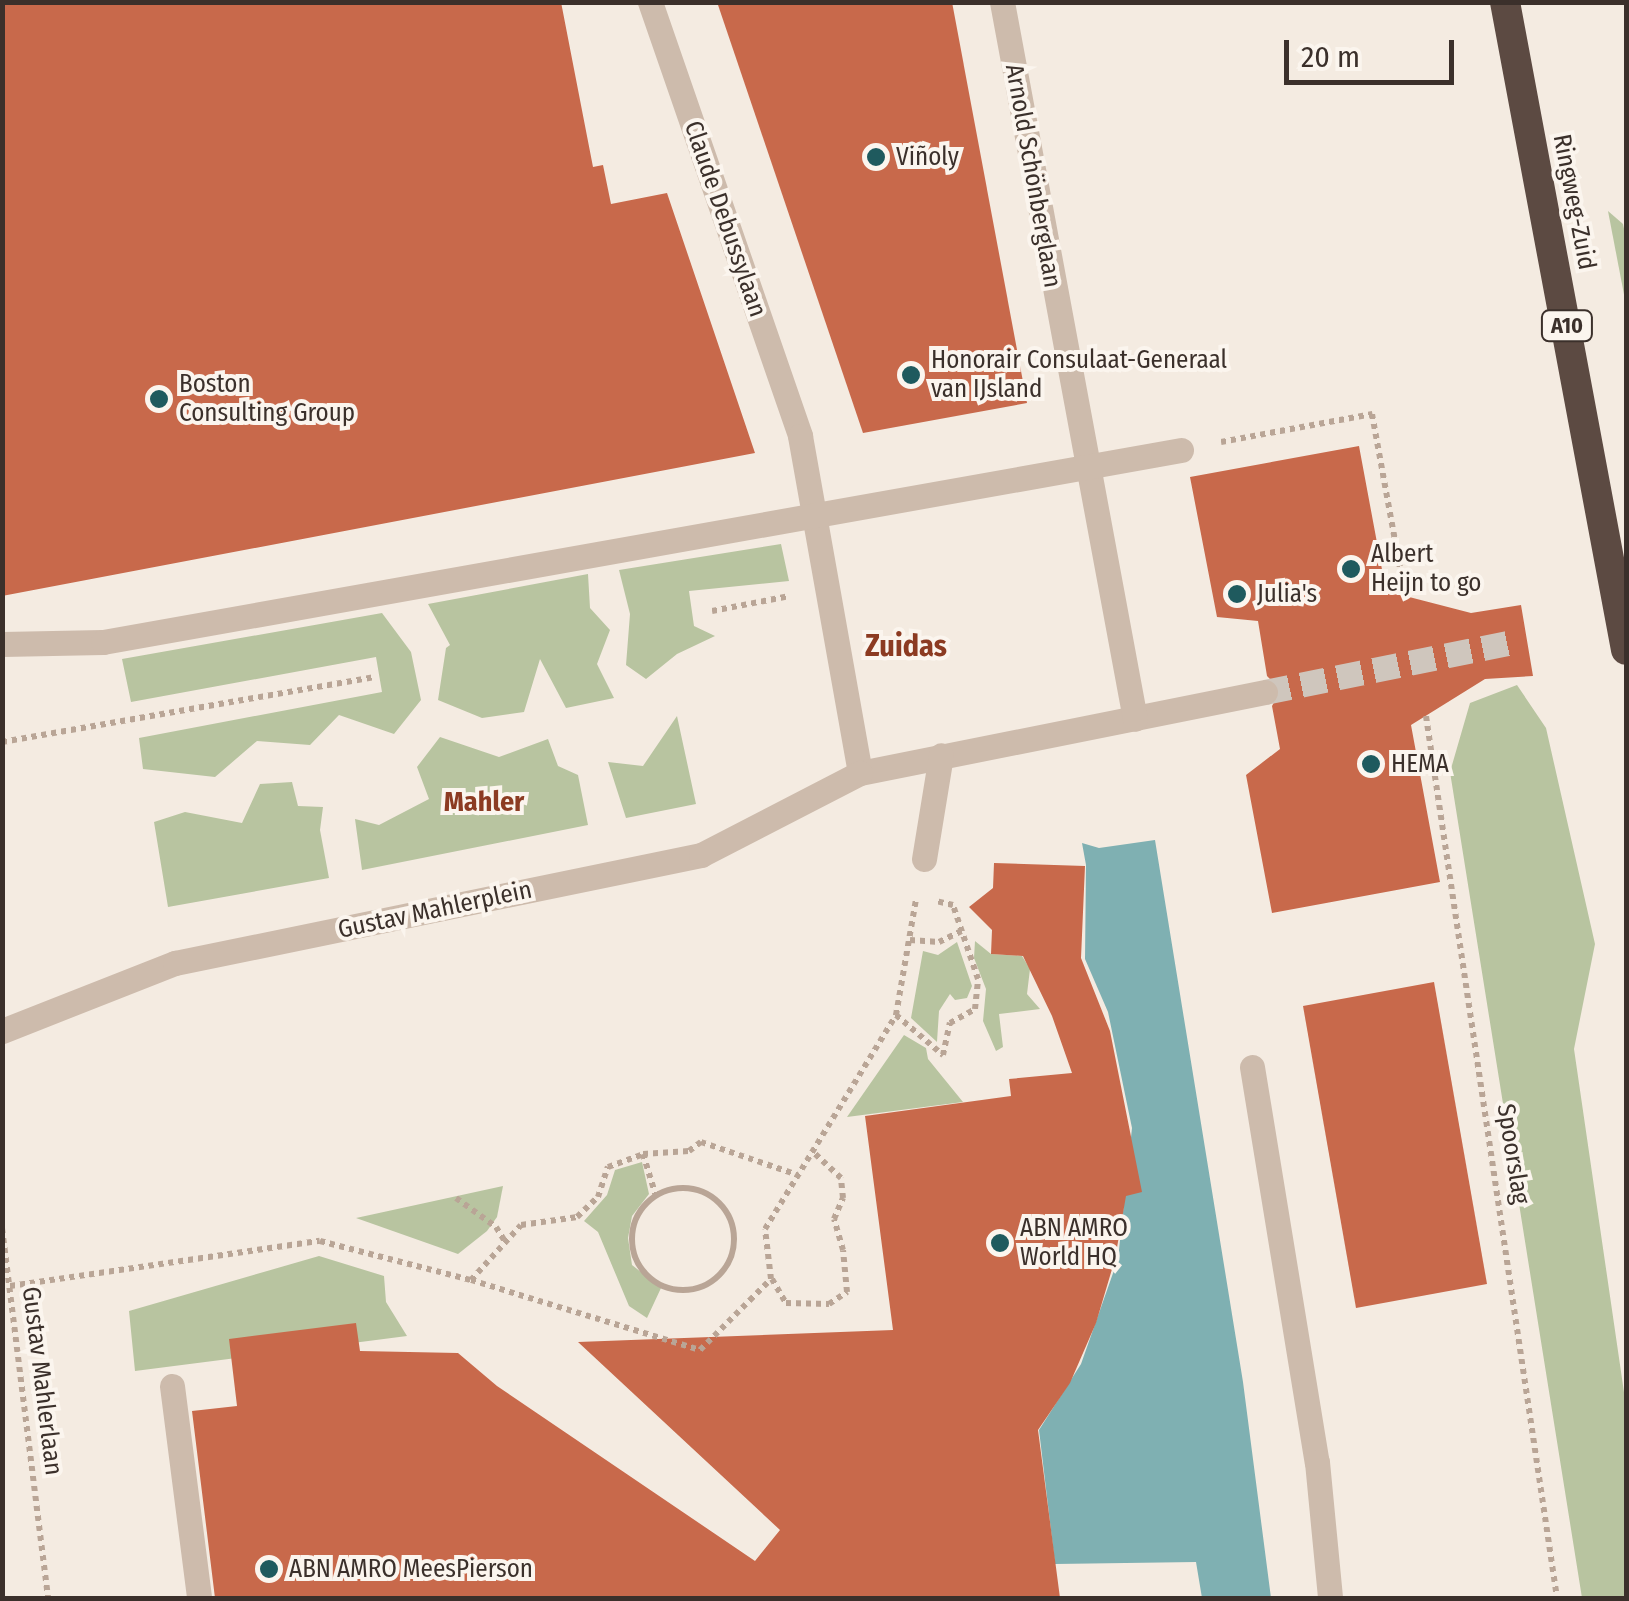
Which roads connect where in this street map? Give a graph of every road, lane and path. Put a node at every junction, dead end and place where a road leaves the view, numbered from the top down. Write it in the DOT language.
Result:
graph roads {
  1 [pos="650,2"];
  2 [pos="1002,2"];
  3 [pos="1505,2"];
  4 [pos="1181,450"];
  5 [pos="1088,468"];
  6 [pos="812,515"];
  7 [pos="1405,596"];
  8 [pos="776,598"];
  9 [pos="712,611"];
  10 [pos="2,644"];
  11 [pos="1626,650"];
  12 [pos="373,677"];
  13 [pos="1265,692"];
  14 [pos="1426,716"];
  15 [pos="1136,719"];
  16 [pos="2,742"];
  17 [pos="940,754"];
  18 [pos="860,773"];
  19 [pos="924,859"];
  20 [pos="962,931"];
  21 [pos="910,940"];
  22 [pos="896,1014"];
  23 [pos="2,1031"];
  24 [pos="1252,1067"];
  25 [pos="812,1151"];
  26 [pos="643,1154"];
  27 [pos="798,1175"];
  28 [pos="656,1196"];
  29 [pos="456,1198"];
  30 [pos="2,1228"];
  31 [pos="506,1243"];
  32 [pos="772,1279"];
  33 [pos="471,1280"];
  34 [pos="10,1286"];
  35 [pos="172,1386"];
  36 [pos="48,1598"];
  37 [pos="199,1598"];
  38 [pos="1330,1598"];
  39 [pos="1557,1598"];
  1 -- 6 [label="street, Claude Debussylaan"];
  2 -- 5 [label="street, Arnold Schönberglaan"];
  3 -- 11 [label="highway, Ringweg-Zuid / A10"];
  4 -- 5 [label="street"];
  4 -- 7 [label="path"];
  5 -- 6 [label="street"];
  5 -- 15 [label="street"];
  6 -- 10 [label="street"];
  6 -- 18 [label="street"];
  8 -- 9 [label="path"];
  12 -- 16 [label="path"];
  13 -- 15 [label="street, Gustav Mahlerplein"];
  14 -- 39 [label="path, Spoorslag"];
  15 -- 17 [label="street, Gustav Mahlerplein"];
  17 -- 18 [label="street, Gustav Mahlerplein"];
  17 -- 19 [label="street"];
  18 -- 23 [label="street, Gustav Mahlerplein"];
  20 -- 21 [label="path"];
  20 -- 21 [label="path"];
  20 -- 22 [label="path"];
  21 -- 22 [label="path"];
  22 -- 25 [label="path"];
  24 -- 38 [label="street"];
  25 -- 27 [label="path"];
  25 -- 32 [label="path"];
  26 -- 27 [label="path"];
  26 -- 28 [label="path"];
  26 -- 31 [label="path"];
  27 -- 32 [label="path"];
  28 -- 28 [label="path"];
  29 -- 31 [label="path"];
  30 -- 34 [label="path, Gustav Mahlerlaan"];
  31 -- 33 [label="path"];
  32 -- 33 [label="path"];
  33 -- 34 [label="path"];
  34 -- 36 [label="path, Gustav Mahlerlaan"];
  35 -- 37 [label="street"];
}
